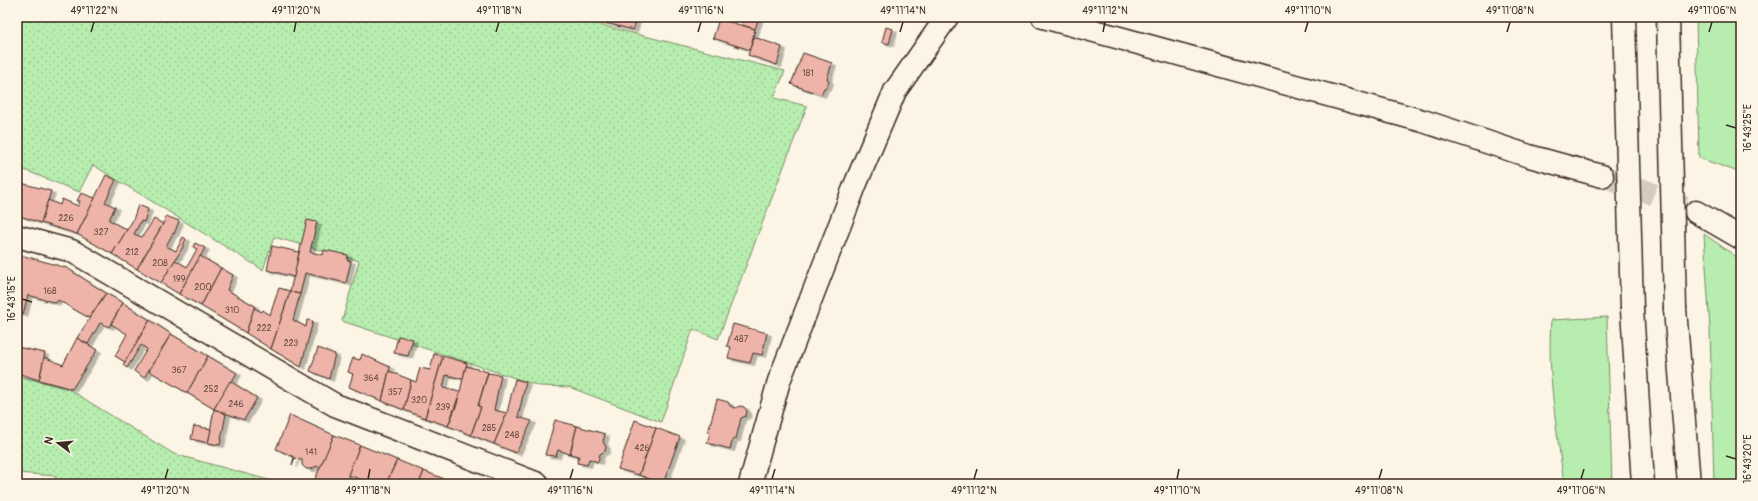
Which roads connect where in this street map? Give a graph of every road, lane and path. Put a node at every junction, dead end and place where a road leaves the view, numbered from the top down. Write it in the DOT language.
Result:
graph roads {
  1 [pos="947,17"];
  2 [pos="1624,17"];
  3 [pos="1668,17"];
  4 [pos="1050,18"];
  5 [pos="1602,176"];
  6 [pos="1696,212"];
  7 [pos="17,236"];
  8 [pos="1741,238"];
  9 [pos="538,484"];
  10 [pos="750,484"];
  11 [pos="1642,484"];
  12 [pos="1689,484"];
  1 -- 10 [label="main road"];
  2 -- 11 [label="main road, bridge"];
  3 -- 12 [label="main road, bridge"];
  4 -- 5 [label="main road"];
  6 -- 8 [label="main road"];
  7 -- 9 [label="main road"];
}
